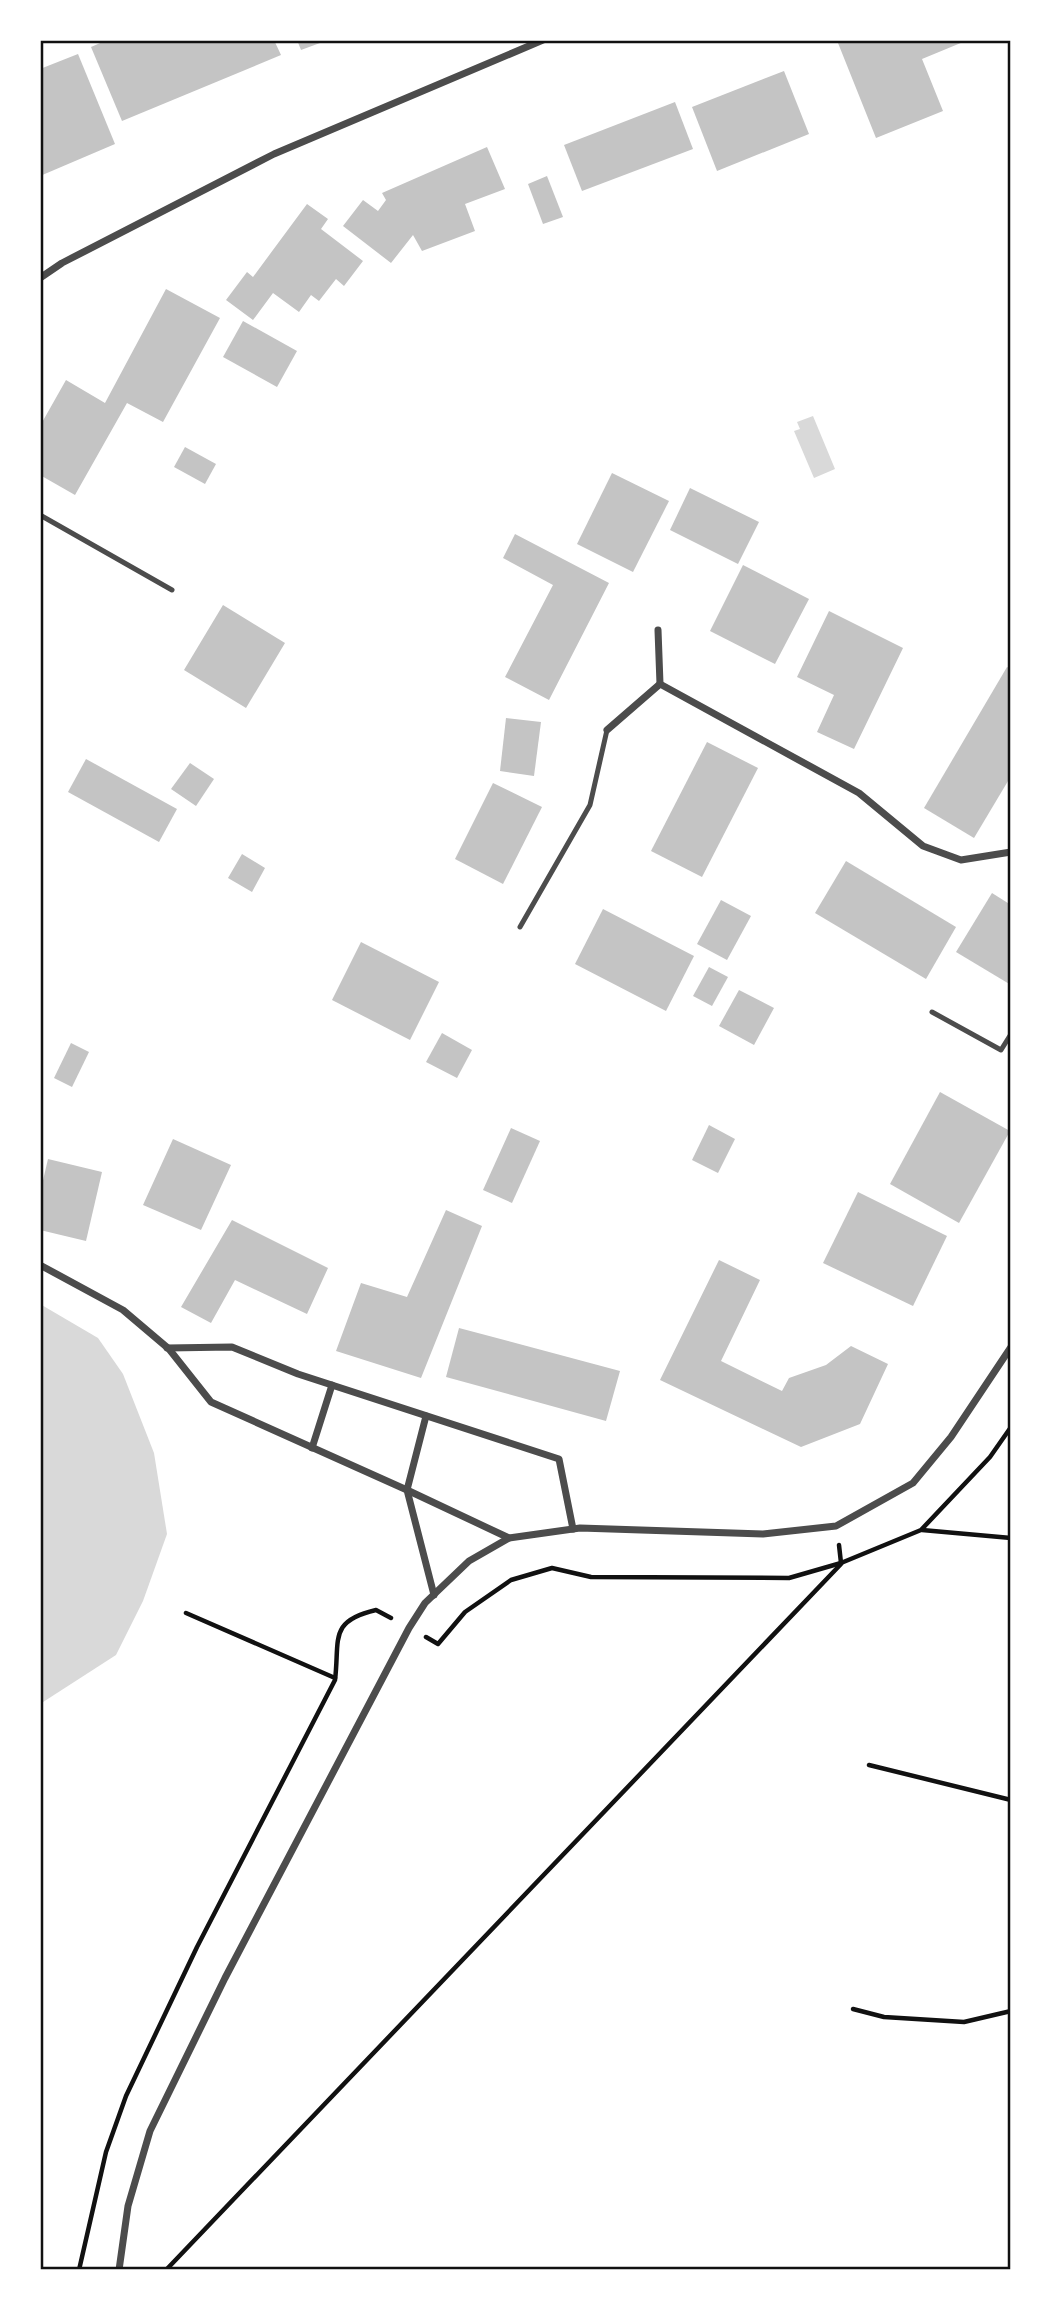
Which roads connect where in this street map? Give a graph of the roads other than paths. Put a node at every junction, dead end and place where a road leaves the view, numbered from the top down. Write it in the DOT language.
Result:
graph roads {
  1 [pos="542,40"];
  2 [pos="40,278"];
  3 [pos="40,514"];
  4 [pos="172,590"];
  5 [pos="658,631"];
  6 [pos="660,684"];
  7 [pos="607,730"];
  8 [pos="1011,852"];
  9 [pos="520,927"];
  10 [pos="932,1012"];
  11 [pos="1011,1034"];
  12 [pos="40,1265"];
  13 [pos="1011,1347"];
  14 [pos="167,1348"];
  15 [pos="332,1385"];
  16 [pos="426,1416"];
  17 [pos="312,1448"];
  18 [pos="407,1490"];
  19 [pos="573,1529"];
  20 [pos="509,1538"];
  21 [pos="434,1595"];
  22 [pos="119,2270"];
  1 -- 2 [label="street"];
  3 -- 4 [label="lane"];
  5 -- 6 [label="street"];
  6 -- 7 [label="street"];
  6 -- 8 [label="street"];
  7 -- 9 [label="lane"];
  10 -- 11 [label="lane"];
  12 -- 14 [label="street"];
  13 -- 19 [label="street"];
  14 -- 15 [label="street"];
  14 -- 17 [label="street"];
  15 -- 16 [label="street"];
  15 -- 17 [label="street"];
  16 -- 18 [label="street"];
  16 -- 19 [label="street"];
  17 -- 18 [label="street"];
  18 -- 20 [label="street"];
  18 -- 21 [label="street"];
  19 -- 20 [label="street"];
  20 -- 21 [label="street"];
  21 -- 22 [label="street"];
}
